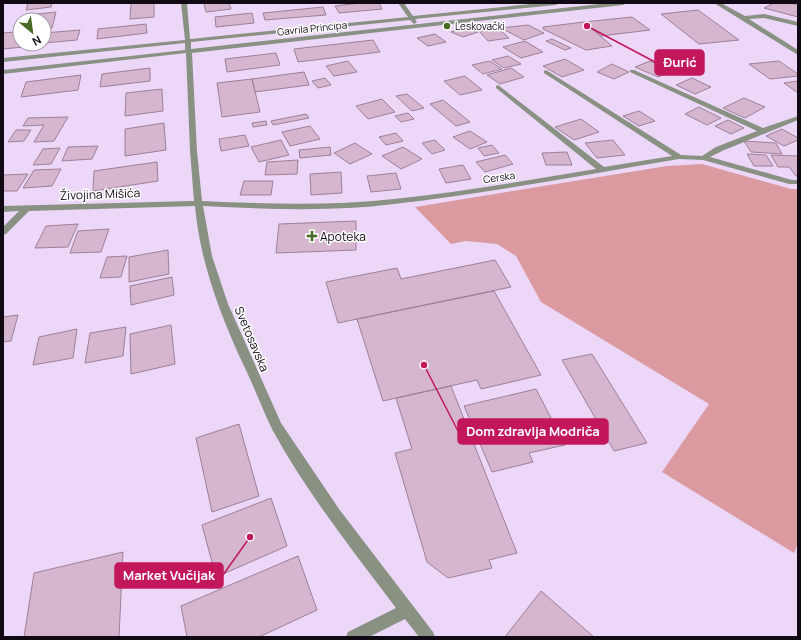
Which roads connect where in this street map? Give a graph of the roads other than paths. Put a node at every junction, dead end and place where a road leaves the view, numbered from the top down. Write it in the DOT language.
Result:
graph roads {
  1 [pos="184,3"];
  2 [pos="401,3"];
  3 [pos="556,3"];
  4 [pos="624,3"];
  5 [pos="717,3"];
  6 [pos="730,3"];
  7 [pos="411,18"];
  8 [pos="744,18"];
  9 [pos="798,24"];
  10 [pos="416,26"];
  11 [pos="188,46"];
  12 [pos="798,53"];
  13 [pos="3,60"];
  14 [pos="632,71"];
  15 [pos="3,72"];
  16 [pos="546,72"];
  17 [pos="498,87"];
  18 [pos="798,118"];
  19 [pos="763,131"];
  20 [pos="679,157"];
  21 [pos="703,158"];
  22 [pos="602,170"];
  23 [pos="798,182"];
  24 [pos="198,203"];
  25 [pos="27,208"];
  26 [pos="3,209"];
  27 [pos="3,232"];
  28 [pos="407,610"];
  29 [pos="353,637"];
  30 [pos="428,637"];
  1 -- 11 [label="street, Svetosavska"];
  2 -- 7 [label="street"];
  3 -- 7 [label="street, Gavrila Principa"];
  4 -- 10 [label="street, Gavrila Principa"];
  5 -- 8 [label="street"];
  6 -- 8 [label="street"];
  7 -- 10 [label="street"];
  7 -- 11 [label="street, Gavrila Principa"];
  8 -- 9 [label="street"];
  8 -- 12 [label="street"];
  10 -- 11 [label="street, Gavrila Principa"];
  11 -- 13 [label="street, Gavrila Principa"];
  11 -- 15 [label="street, Gavrila Principa"];
  11 -- 24 [label="street, Svetosavska"];
  14 -- 19 [label="street"];
  16 -- 20 [label="street"];
  17 -- 22 [label="street"];
  18 -- 19 [label="street"];
  19 -- 21 [label="street"];
  20 -- 21 [label="street, Cerska"];
  20 -- 22 [label="street, Cerska"];
  21 -- 23 [label="street, Cerska"];
  22 -- 24 [label="street, Cerska"];
  24 -- 25 [label="street, Živojina Mišića"];
  24 -- 28 [label="street, Svetosavska"];
  25 -- 26 [label="street, Živojina Mišića"];
  25 -- 27 [label="street"];
  28 -- 29 [label="street"];
  28 -- 30 [label="street, Svetosavska"];
}
